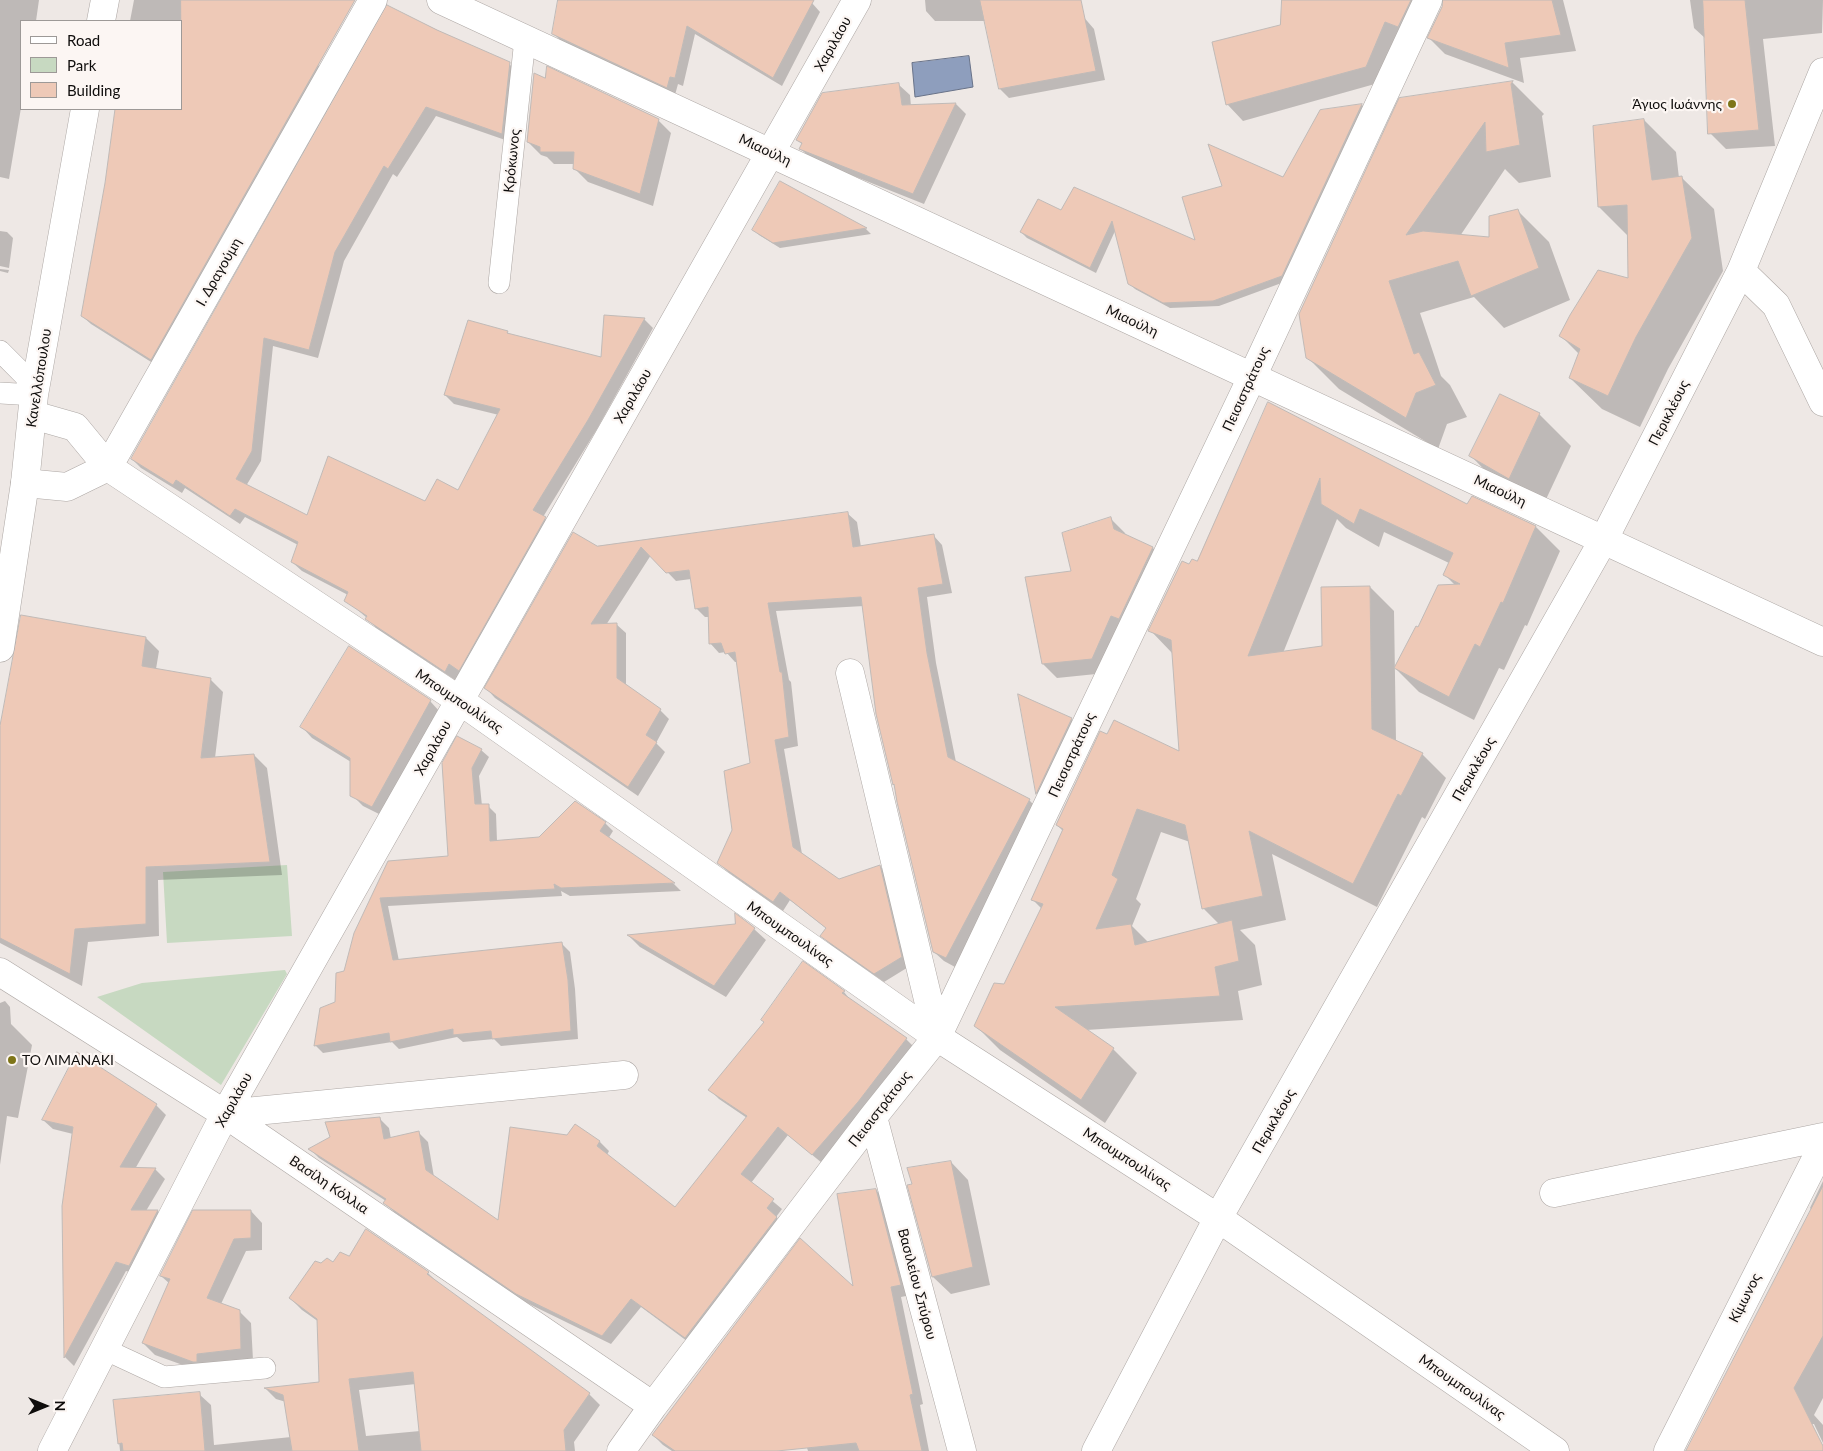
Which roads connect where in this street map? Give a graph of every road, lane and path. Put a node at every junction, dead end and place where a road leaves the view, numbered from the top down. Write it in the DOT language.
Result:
graph roads {
  1 [pos="105,0"];
  2 [pos="373,0"];
  3 [pos="442,0"];
  4 [pos="857,0"];
  5 [pos="1428,0"];
  6 [pos="101,20"];
  7 [pos="525,39"];
  8 [pos="1823,72"];
  9 [pos="85,110"];
  10 [pos="772,153"];
  11 [pos="1741,271"];
  12 [pos="499,283"];
  13 [pos="0,351"];
  14 [pos="1252,377"];
  15 [pos="0,393"];
  16 [pos="1823,402"];
  17 [pos="33,405"];
  18 [pos="108,467"];
  19 [pos="24,482"];
  20 [pos="1604,539"];
  21 [pos="1823,642"];
  22 [pos="0,648"];
  23 [pos="850,673"];
  24 [pos="460,700"];
  25 [pos="0,972"];
  26 [pos="937,1037"];
  27 [pos="624,1075"];
  28 [pos="226,1114"];
  29 [pos="873,1117"];
  30 [pos="1823,1137"];
  31 [pos="1823,1145"];
  32 [pos="1554,1193"];
  33 [pos="1218,1218"];
  34 [pos="104,1349"];
  35 [pos="265,1368"];
  36 [pos="653,1406"];
  37 [pos="52,1451"];
  38 [pos="621,1451"];
  39 [pos="962,1451"];
  40 [pos="1096,1451"];
  41 [pos="1555,1451"];
  42 [pos="1668,1451"];
  1 -- 6 [label="street"];
  2 -- 18 [label="street, Ι. Δραγούμη"];
  3 -- 7 [label="street, Μιαούλη"];
  4 -- 10 [label="street, Χαριλάου"];
  5 -- 14 [label="street, Πεισιστράτους"];
  7 -- 10 [label="street, Μιαούλη"];
  7 -- 12 [label="lane, Κρόκωνος"];
  8 -- 11 [label="street, Περικλέους"];
  9 -- 17 [label="street, Κανελλόπουλου"];
  10 -- 14 [label="street, Μιαούλη"];
  10 -- 24 [label="street, Χαριλάου"];
  11 -- 16 [label="street"];
  11 -- 20 [label="street, Περικλέους"];
  13 -- 17 [label="lane"];
  14 -- 20 [label="street, Μιαούλη"];
  14 -- 26 [label="street, Πεισιστράτους"];
  15 -- 17 [label="lane"];
  17 -- 18 [label="street, Μπουμπουλίνας"];
  17 -- 19 [label="street, Κανελλόπουλου"];
  18 -- 19 [label="street"];
  18 -- 24 [label="street, Μπουμπουλίνας"];
  19 -- 22 [label="street, Κανελλόπουλου"];
  20 -- 21 [label="street, Μιαούλη"];
  20 -- 33 [label="street, Περικλέους"];
  23 -- 26 [label="street"];
  24 -- 26 [label="street, Μπουμπουλίνας"];
  24 -- 28 [label="street, Χαριλάου"];
  25 -- 28 [label="street, Βασίλη Κόλλια"];
  26 -- 29 [label="street, Πεισιστράτους"];
  26 -- 33 [label="street, Μπουμπουλίνας"];
  27 -- 28 [label="street"];
  28 -- 34 [label="street, Χαριλάου"];
  28 -- 36 [label="street, Βασίλη Κόλλια"];
  29 -- 36 [label="street, Πεισιστράτους"];
  29 -- 39 [label="street, Βασιλείου Σπύρου"];
  30 -- 32 [label="street"];
  31 -- 42 [label="street, Κίμωνος"];
  33 -- 40 [label="street, Περικλέους"];
  33 -- 41 [label="street, Μπουμπουλίνας"];
  34 -- 35 [label="lane"];
  34 -- 37 [label="street, Χαριλάου"];
  36 -- 38 [label="street, Πεισιστράτους"];
}
